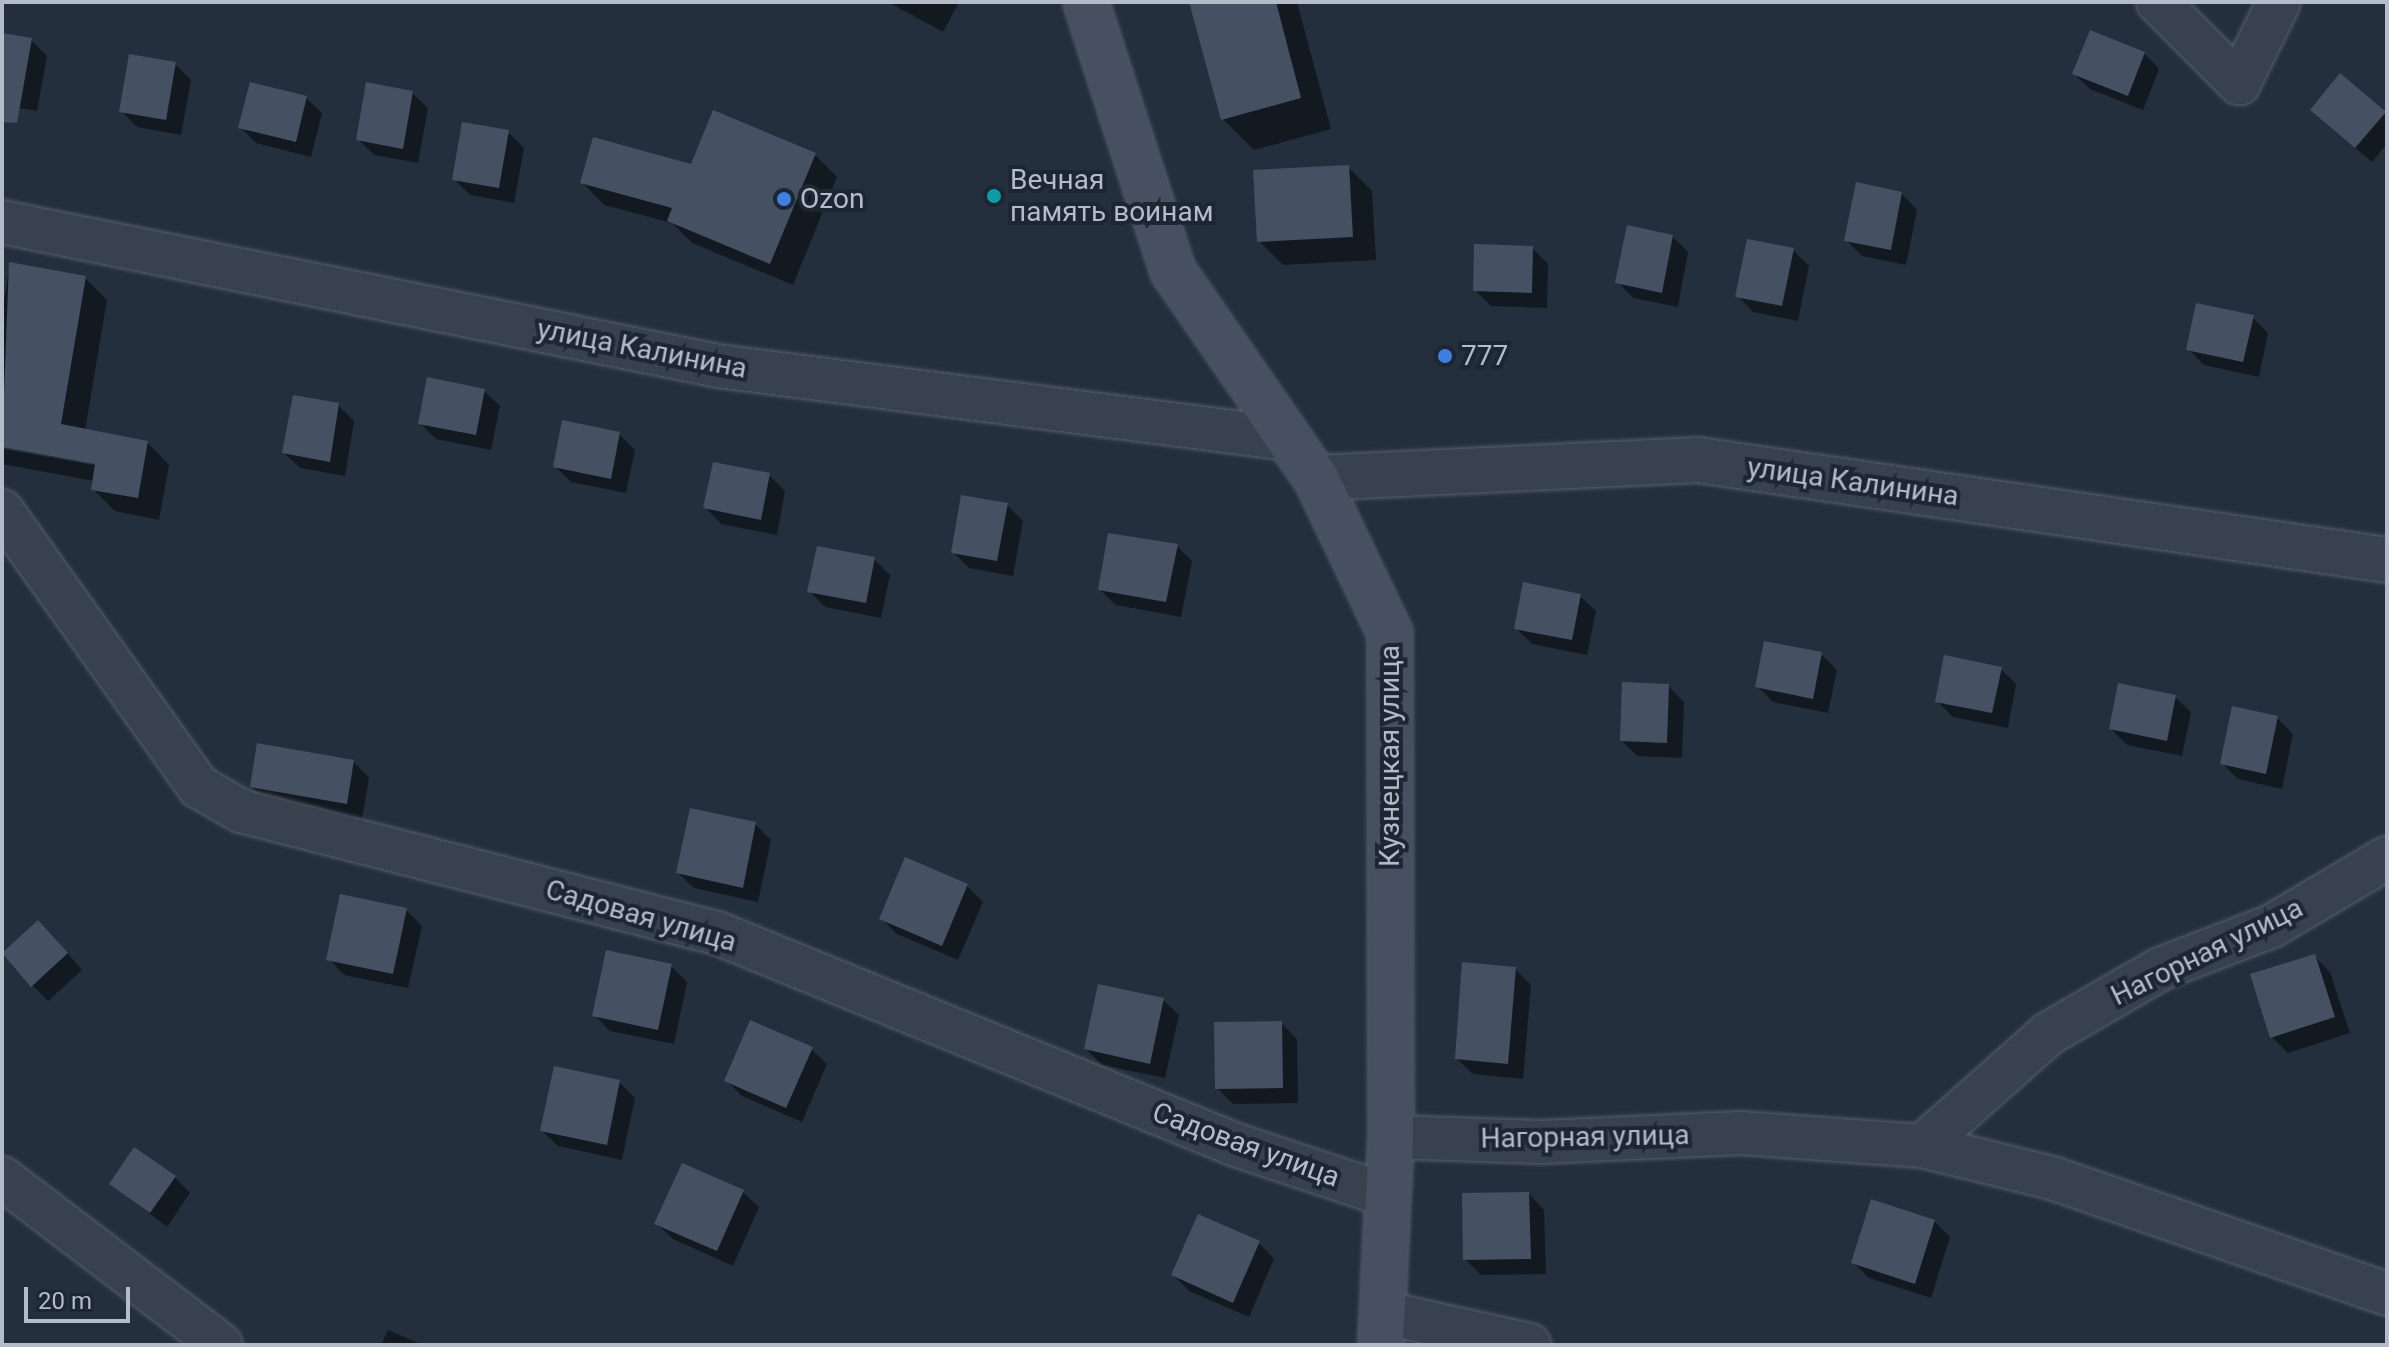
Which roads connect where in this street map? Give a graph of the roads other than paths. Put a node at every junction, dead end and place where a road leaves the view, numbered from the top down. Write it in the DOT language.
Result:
graph roads {
  1 [pos="1086,2"];
  2 [pos="2158,2"];
  3 [pos="2279,2"];
  4 [pos="2,222"];
  5 [pos="1288,439"];
  6 [pos="1316,478"];
  7 [pos="2,511"];
  8 [pos="2387,560"];
  9 [pos="2387,858"];
  10 [pos="1391,1137"];
  11 [pos="1922,1146"];
  12 [pos="2,1178"];
  13 [pos="1389,1196"];
  14 [pos="2387,1294"];
  15 [pos="1383,1329"];
  16 [pos="221,1345"];
  17 [pos="1529,1345"];
  1 -- 5 [label="main road, Кузнецкая улица"];
  2 -- 3 [label="street"];
  4 -- 5 [label="street, улица Калинина"];
  5 -- 6 [label="main road, Кузнецкая улица"];
  6 -- 8 [label="street, улица Калинина"];
  6 -- 10 [label="main road, Кузнецкая улица"];
  7 -- 13 [label="street, Садовая улица"];
  9 -- 11 [label="street, Нагорная улица"];
  10 -- 11 [label="street, Нагорная улица"];
  10 -- 13 [label="main road, Кузнецкая улица"];
  11 -- 14 [label="street, Нагорная улица"];
  12 -- 16 [label="street"];
  13 -- 15 [label="main road, Кузнецкая улица"];
  15 -- 17 [label="street"];
}
